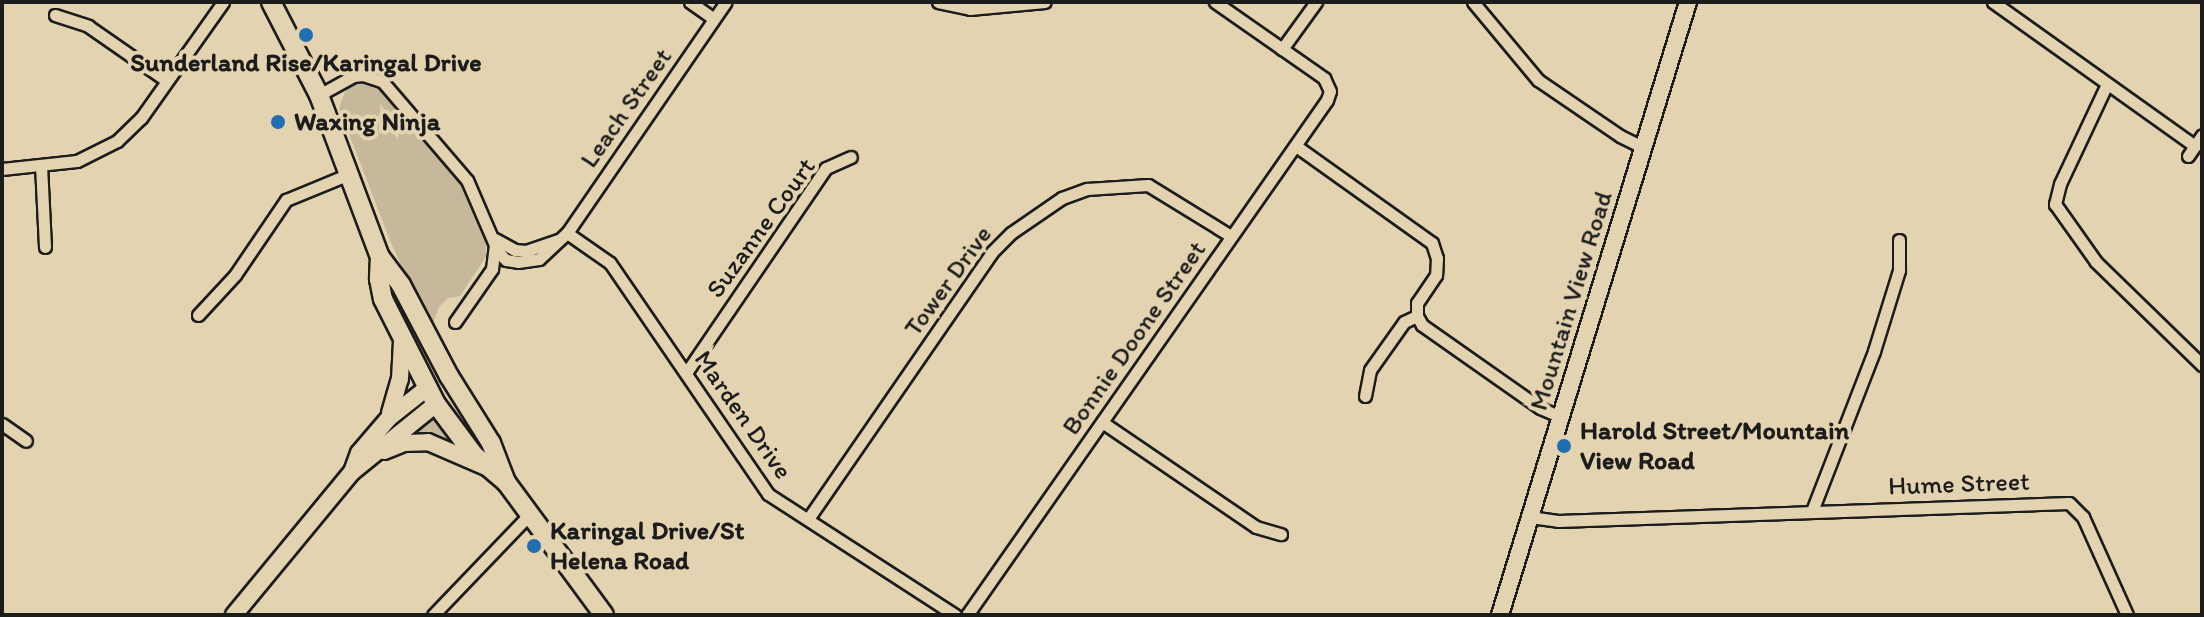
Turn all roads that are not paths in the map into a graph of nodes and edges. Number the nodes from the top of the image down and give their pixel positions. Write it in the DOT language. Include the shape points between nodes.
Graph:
graph roads {
  1 [pos="223,2"];
  2 [pos="271,2"];
  3 [pos="690,2"];
  4 [pos="726,2"];
  5 [pos="938,2"];
  6 [pos="1045,2"];
  7 [pos="1215,2"];
  8 [pos="1316,2"];
  9 [pos="1473,2"];
  10 [pos="1688,2"];
  11 [pos="1993,2"];
  12 [pos="55,15"];
  13 [pos="714,19"];
  14 [pos="1282,49"];
  15 [pos="167,81"];
  16 [pos="2107,84"];
  17 [pos="319,95"];
  18 [pos="2202,135"];
  19 [pos="1296,146"];
  20 [pos="1643,147"];
  21 [pos="851,157"];
  22 [pos="41,165"];
  23 [pos="2,169"];
  24 [pos="349,174"];
  25 [pos="565,236"];
  26 [pos="1231,236"];
  27 [pos="495,239"];
  28 [pos="1899,240"];
  29 [pos="45,247"];
  30 [pos="380,257"];
  31 [pos="198,315"];
  32 [pos="1417,316"];
  33 [pos="455,322"];
  34 [pos="402,340"];
  35 [pos="2202,365"];
  36 [pos="686,373"];
  37 [pos="453,384"];
  38 [pos="432,396"];
  39 [pos="1365,396"];
  40 [pos="1561,417"];
  41 [pos="389,418"];
  42 [pos="1102,422"];
  43 [pos="2,424"];
  44 [pos="26,441"];
  45 [pos="373,457"];
  46 [pos="488,468"];
  47 [pos="352,472"];
  48 [pos="506,482"];
  49 [pos="1812,511"];
  50 [pos="530,514"];
  51 [pos="1530,517"];
  52 [pos="808,519"];
  53 [pos="1281,534"];
  54 [pos="596,612"];
  55 [pos="234,615"];
  56 [pos="433,615"];
  57 [pos="955,615"];
  58 [pos="967,615"];
  59 [pos="1500,615"];
  60 [pos="2127,615"];
  1 -- 15 [label="street"];
  2 -- 17 [label="main road"];
  3 -- 13 [label="street"];
  4 -- 13 [label="street, Leach Street"];
  5 -- 6 [label="street" via="970,9"];
  7 -- 14 [label="street"];
  8 -- 14 [label="street"];
  9 -- 20 [label="street" via="1531,74"];
  10 -- 20 [label="street, Mountain View Road"];
  11 -- 16 [label="street"];
  12 -- 15 [label="street" via="88,26"];
  13 -- 25 [label="street, Leach Street"];
  14 -- 19 [label="street, Bonnie Doone Street" via="1329,84 1327,100"];
  15 -- 22 [label="street" via="134,126 106,149 77,161"];
  16 -- 18 [label="street" via="2191,151"];
  16 -- 35 [label="street" via="2055,204 2096,262"];
  17 -- 24 [label="main road"];
  17 -- 27 [label="street" via="353,76 382,81 458,167"];
  19 -- 26 [label="street, Bonnie Doone Street"];
  19 -- 32 [label="street" via="1432,243 1436,275 1417,303"];
  20 -- 40 [label="street, Mountain View Road"];
  21 -- 36 [label="street, Suzanne Court" via="826,168"];
  22 -- 23 [label="street"];
  22 -- 29 [label="street"];
  24 -- 30 [label="main road"];
  24 -- 31 [label="street" via="286,200 235,275"];
  25 -- 27 [label="street" via="527,256"];
  25 -- 36 [label="street, Marden Drive" via="610,263"];
  26 -- 42 [label="street, Bonnie Doone Street"];
  26 -- 52 [label="street, Tower Drive" via="1148,185 1087,189 1062,198 992,252"];
  27 -- 33 [label="street" via="492,269"];
  28 -- 49 [label="street" via="1899,270 1874,351"];
  30 -- 34 [label="main road" via="380,289"];
  30 -- 37 [label="main road" via="401,285"];
  32 -- 39 [label="street" via="1404,322 1370,370"];
  32 -- 40 [label="street" via="1422,325 1540,408"];
  34 -- 38 [label="main road"];
  34 -- 41 [label="street" via="400,379"];
  36 -- 52 [label="street, Marden Drive" via="763,489"];
  37 -- 38 [label="main road"];
  37 -- 48 [label="main road" via="491,443"];
  38 -- 41 [label="street"];
  38 -- 45 [label="street"];
  38 -- 46 [label="main road" via="462,442"];
  40 -- 51 [label="street, Mountain View Road"];
  41 -- 47 [label="street" via="359,453"];
  42 -- 53 [label="street" via="1256,527"];
  42 -- 58 [label="street, Bonnie Doone Street"];
  43 -- 44 [label="street"];
  45 -- 46 [label="street" via="397,445 428,442"];
  45 -- 47 [label="street"];
  46 -- 48 [label="main road"];
  47 -- 55 [label="street"];
  48 -- 50 [label="main road"];
  49 -- 51 [label="street, Hume Street" via="1558,521"];
  49 -- 60 [label="street, Hume Street" via="2069,503 2083,517"];
  50 -- 54 [label="main road"];
  50 -- 56 [label="street"];
  51 -- 59 [label="street, Mountain View Road"];
  52 -- 57 [label="street, Marden Drive"];
}
